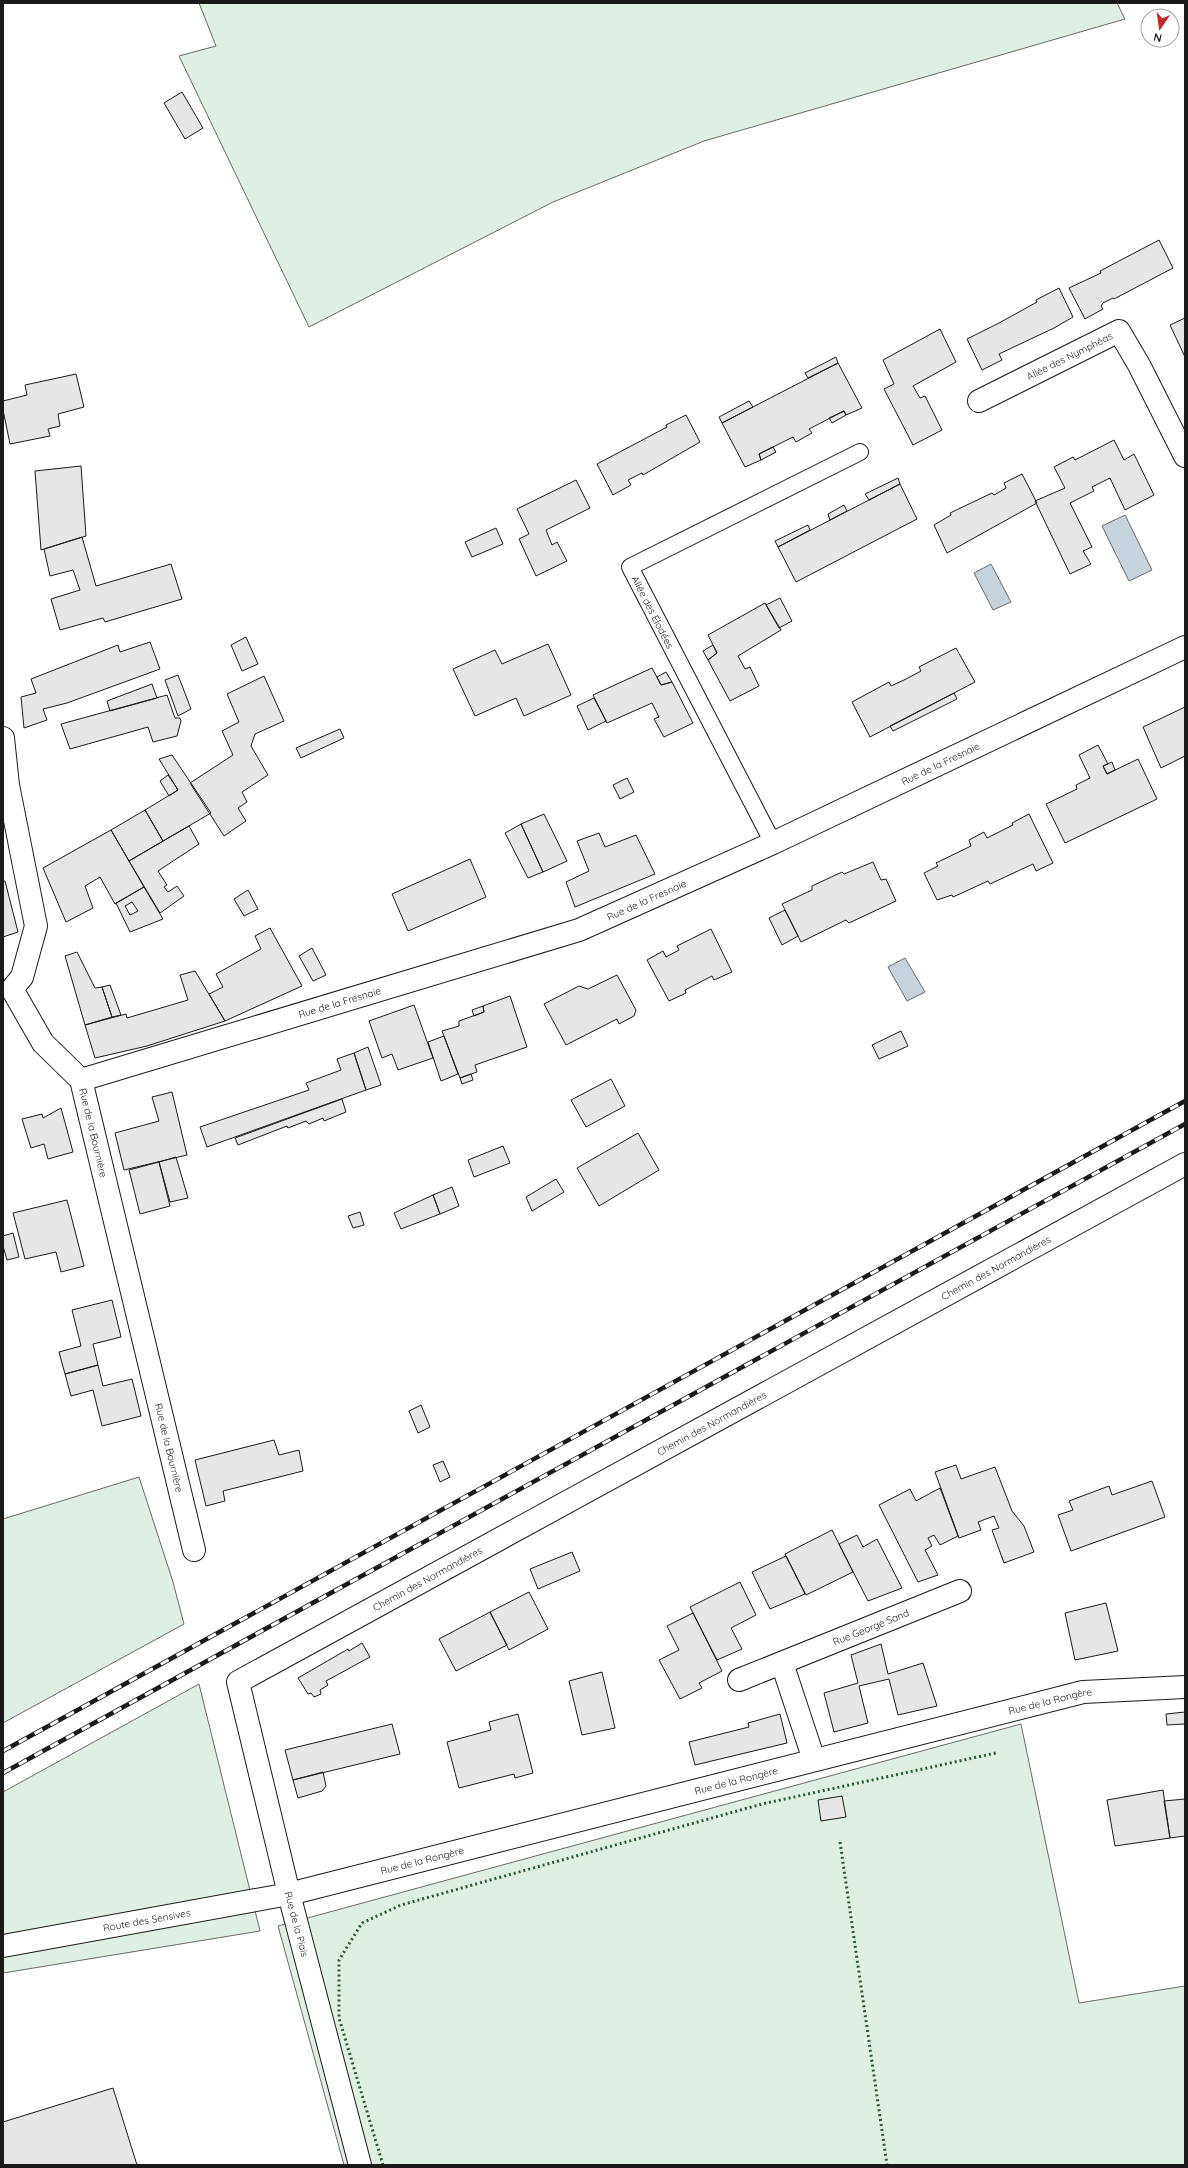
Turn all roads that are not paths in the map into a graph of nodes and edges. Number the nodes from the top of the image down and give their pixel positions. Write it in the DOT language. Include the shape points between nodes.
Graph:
graph roads {
  1 [pos="979,401"];
  2 [pos="860,452"];
  3 [pos="1185,456"];
  4 [pos="1185,647"];
  5 [pos="3,738"];
  6 [pos="773,843"];
  7 [pos="7,987"];
  8 [pos="81,1080"];
  9 [pos="1185,1164"];
  10 [pos="194,1550"];
  11 [pos="960,1591"];
  12 [pos="782,1663"];
  13 [pos="739,1680"];
  14 [pos="238,1682"];
  15 [pos="1185,1687"];
  16 [pos="814,1760"];
  17 [pos="289,1894"];
  18 [pos="3,1946"];
  19 [pos="360,2165"];
  1 -- 3 [label="street, Allée des Nymphéas" via="1119,331"];
  2 -- 6 [label="lane, Allée des Élodées" via="630,567"];
  4 -- 6 [label="street, Rue de la Fresnaie"];
  5 -- 7 [label="street, Rue de la Bournière" via="8,785 36,926 22,976"];
  6 -- 8 [label="street, Rue de la Fresnaie" via="579,930"];
  7 -- 8 [label="street, Rue de la Bournière" via="43,1043"];
  8 -- 10 [label="street, Rue de la Bournière"];
  9 -- 14 [label="street, Chemin des Normandières"];
  11 -- 12 [label="street, Rue George Sand"];
  12 -- 13 [label="street, Rue George Sand"];
  12 -- 16 [label="street"];
  14 -- 17 [label="street, Rue de la Piais"];
  15 -- 16 [label="street, Rue de la Rongère" via="1084,1692"];
  16 -- 17 [label="street, Rue de la Rongère"];
  17 -- 18 [label="street, Route des Sensives"];
  17 -- 19 [label="street, Rue de la Piais"];
}
